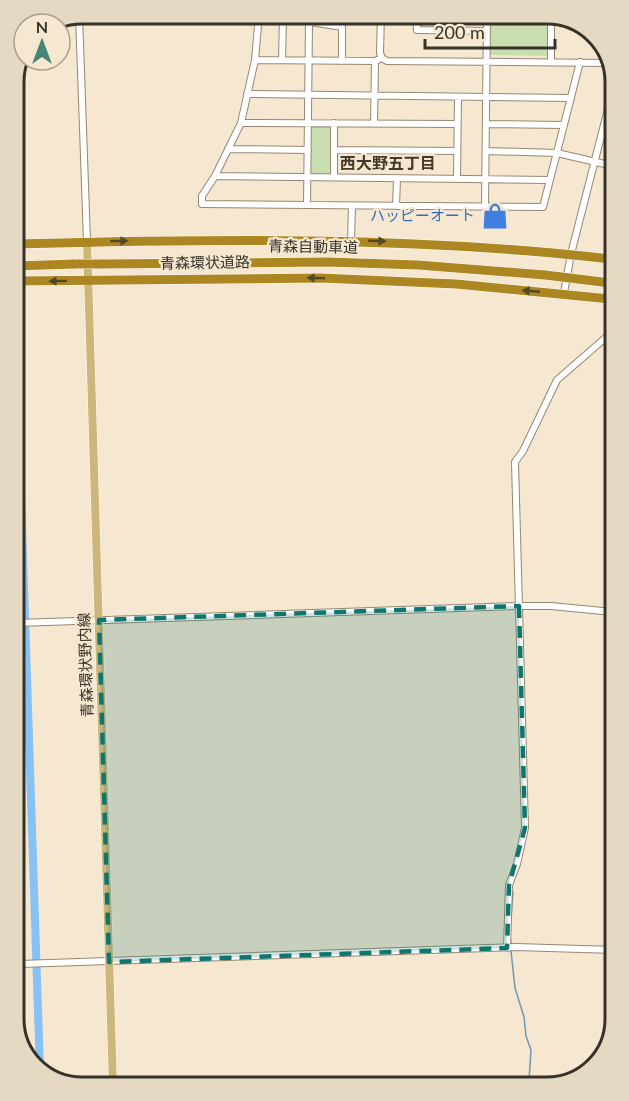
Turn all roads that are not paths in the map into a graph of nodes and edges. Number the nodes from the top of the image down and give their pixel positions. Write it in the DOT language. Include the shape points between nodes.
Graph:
graph roads {
  1 [pos="80,24"];
  2 [pos="260,24"];
  3 [pos="283,24"];
  4 [pos="309,24"];
  5 [pos="322,24"];
  6 [pos="381,24"];
  7 [pos="417,24"];
  8 [pos="487,24"];
  9 [pos="551,24"];
  10 [pos="487,31"];
  11 [pos="382,58"];
  12 [pos="255,60"];
  13 [pos="282,60"];
  14 [pos="309,60"];
  15 [pos="342,61"];
  16 [pos="375,61"];
  17 [pos="487,62"];
  18 [pos="551,62"];
  19 [pos="580,62"];
  20 [pos="601,63"];
  21 [pos="247,94"];
  22 [pos="308,95"];
  23 [pos="374,96"];
  24 [pos="458,97"];
  25 [pos="486,97"];
  26 [pos="571,98"];
  27 [pos="605,121"];
  28 [pos="241,123"];
  29 [pos="308,123"];
  30 [pos="334,123"];
  31 [pos="374,123"];
  32 [pos="457,124"];
  33 [pos="486,124"];
  34 [pos="564,125"];
  35 [pos="228,149"];
  36 [pos="308,150"];
  37 [pos="334,150"];
  38 [pos="457,151"];
  39 [pos="486,152"];
  40 [pos="557,153"];
  41 [pos="595,161"];
  42 [pos="605,164"];
  43 [pos="215,177"];
  44 [pos="308,177"];
  45 [pos="334,177"];
  46 [pos="397,178"];
  47 [pos="457,179"];
  48 [pos="485,179"];
  49 [pos="550,180"];
  50 [pos="308,205"];
  51 [pos="351,206"];
  52 [pos="396,206"];
  53 [pos="485,207"];
  54 [pos="351,240"];
  55 [pos="87,242"];
  56 [pos="24,244"];
  57 [pos="571,254"];
  58 [pos="605,258"];
  59 [pos="24,265"];
  60 [pos="88,280"];
  61 [pos="24,281"];
  62 [pos="605,282"];
  63 [pos="564,293"];
  64 [pos="605,298"];
  65 [pos="605,338"];
  66 [pos="519,606"];
  67 [pos="605,611"];
  68 [pos="99,620"];
  69 [pos="24,622"];
  70 [pos="507,948"];
  71 [pos="605,950"];
  72 [pos="108,962"];
  73 [pos="24,964"];
  74 [pos="112,1077"];
  1 -- 55 [label="street"];
  2 -- 12 [label="street"];
  3 -- 13 [label="street"];
  4 -- 14 [label="street"];
  5 -- 15 [label="street" via="342,27"];
  6 -- 11 [label="street"];
  7 -- 10 [label="street" via="417,30"];
  8 -- 10 [label="street"];
  9 -- 18 [label="street"];
  10 -- 17 [label="street"];
  11 -- 16 [label="street"];
  11 -- 17 [label="street"];
  12 -- 13 [label="street"];
  12 -- 21 [label="street"];
  13 -- 14 [label="street"];
  14 -- 15 [label="street"];
  14 -- 22 [label="street"];
  15 -- 16 [label="street"];
  16 -- 23 [label="street"];
  17 -- 18 [label="street"];
  17 -- 25 [label="street"];
  18 -- 19 [label="street"];
  19 -- 20 [label="street"];
  19 -- 26 [label="street"];
  21 -- 22 [label="street"];
  21 -- 28 [label="street"];
  22 -- 23 [label="street"];
  22 -- 29 [label="street"];
  23 -- 24 [label="street"];
  23 -- 31 [label="street"];
  24 -- 25 [label="street"];
  24 -- 32 [label="street"];
  25 -- 26 [label="street"];
  25 -- 33 [label="street"];
  26 -- 34 [label="street"];
  27 -- 41 [label="street"];
  28 -- 29 [label="street"];
  28 -- 35 [label="street"];
  29 -- 30 [label="street"];
  29 -- 36 [label="street"];
  30 -- 31 [label="street"];
  30 -- 37 [label="street"];
  31 -- 32 [label="street"];
  32 -- 38 [label="street"];
  33 -- 34 [label="street"];
  33 -- 39 [label="street"];
  34 -- 40 [label="street"];
  35 -- 36 [label="street"];
  35 -- 43 [label="street"];
  36 -- 44 [label="street"];
  37 -- 38 [label="street"];
  37 -- 45 [label="street"];
  38 -- 47 [label="street"];
  39 -- 40 [label="street"];
  39 -- 48 [label="street"];
  40 -- 41 [label="street"];
  40 -- 49 [label="street"];
  41 -- 42 [label="street"];
  41 -- 57 [label="street"];
  43 -- 44 [label="street"];
  43 -- 50 [label="street" via="202,196 202,204"];
  44 -- 45 [label="street"];
  44 -- 50 [label="street"];
  45 -- 46 [label="street"];
  46 -- 47 [label="street"];
  46 -- 52 [label="street"];
  47 -- 48 [label="street"];
  48 -- 49 [label="street"];
  48 -- 53 [label="street"];
  49 -- 53 [label="street" via="543,207"];
  50 -- 51 [label="street"];
  51 -- 52 [label="street"];
  51 -- 54 [label="street"];
  52 -- 53 [label="street"];
  55 -- 54 [label="highway, 青森環状道路, one-way"];
  54 -- 57 [label="highway, 青森環状道路, one-way"];
  55 -- 56 [label="highway, 青森環状道路"];
  55 -- 60 [label="main road, 青森環状野内線"];
  57 -- 58 [label="highway, 青森環状道路"];
  57 -- 63 [label="street"];
  59 -- 62 [label="highway, 青森自動車道, bridge" via="328,262 418,265"];
  60 -- 61 [label="highway, 青森環状道路, one-way"];
  63 -- 60 [label="highway, 青森環状道路, one-way" via="321,278"];
  60 -- 68 [label="main road, 青森環状野内線"];
  63 -- 64 [label="highway, 青森環状道路"];
  65 -- 66 [label="street" via="557,380 515,462"];
  66 -- 67 [label="street"];
  66 -- 68 [label="street"];
  66 -- 70 [label="street" via="525,828 509,885"];
  68 -- 69 [label="street"];
  68 -- 72 [label="main road, 青森環状野内線"];
  70 -- 71 [label="street"];
  70 -- 72 [label="street"];
  72 -- 73 [label="street"];
  72 -- 74 [label="main road, 青森環状野内線"];
}
